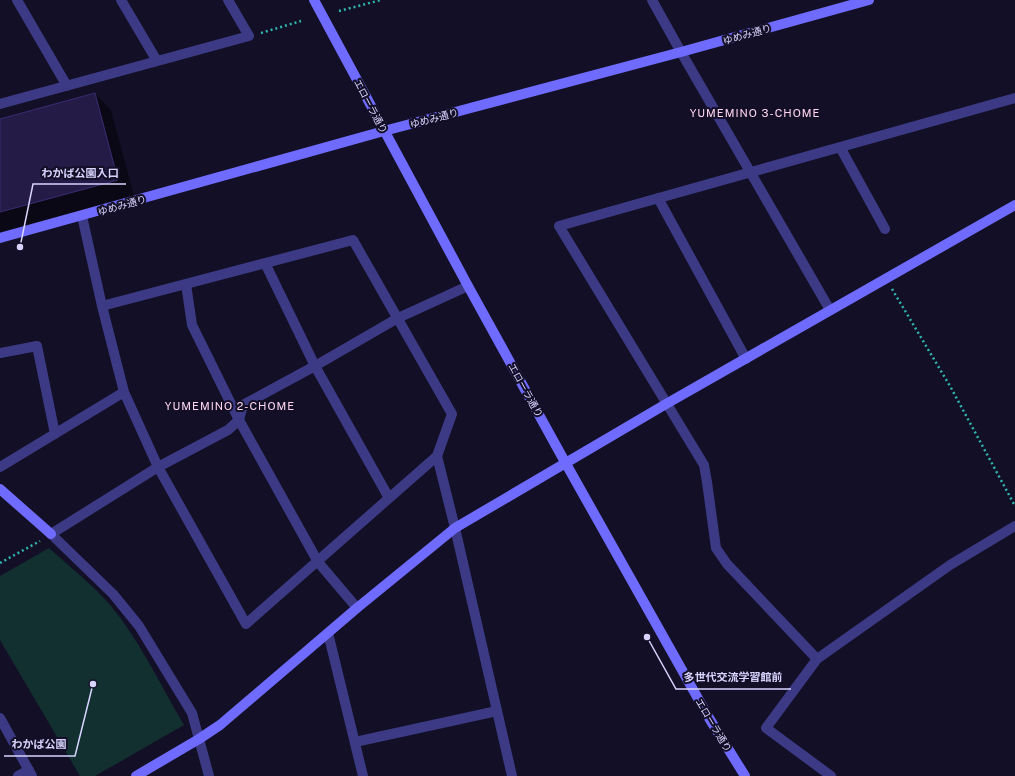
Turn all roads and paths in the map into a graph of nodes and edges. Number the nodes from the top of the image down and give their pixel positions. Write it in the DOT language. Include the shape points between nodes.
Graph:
graph roads {
  1 [pos="17,0"];
  2 [pos="121,0"];
  3 [pos="228,0"];
  4 [pos="314,0"];
  5 [pos="382,0"];
  6 [pos="652,0"];
  7 [pos="869,0"];
  8 [pos="339,11"];
  9 [pos="301,21"];
  10 [pos="249,36"];
  11 [pos="681,52"];
  12 [pos="157,61"];
  13 [pos="67,86"];
  14 [pos="1015,98"];
  15 [pos="0,104"];
  16 [pos="384,131"];
  17 [pos="840,147"];
  18 [pos="750,172"];
  19 [pos="658,198"];
  20 [pos="1015,205"];
  21 [pos="82,216"];
  22 [pos="885,229"];
  23 [pos="0,238"];
  24 [pos="265,263"];
  25 [pos="886,278"];
  26 [pos="186,284"];
  27 [pos="468,286"];
  28 [pos="102,306"];
  29 [pos="830,310"];
  30 [pos="398,318"];
  31 [pos="0,353"];
  32 [pos="746,359"];
  33 [pos="315,366"];
  34 [pos="124,392"];
  35 [pos="666,404"];
  36 [pos="239,420"];
  37 [pos="55,434"];
  38 [pos="437,456"];
  39 [pos="565,462"];
  40 [pos="0,467"];
  41 [pos="158,467"];
  42 [pos="0,489"];
  43 [pos="389,498"];
  44 [pos="1015,506"];
  45 [pos="1015,526"];
  46 [pos="455,528"];
  47 [pos="51,534"];
  48 [pos="318,562"];
  49 [pos="0,563"];
  50 [pos="357,608"];
  51 [pos="328,633"];
  52 [pos="816,659"];
  53 [pos="497,711"];
  54 [pos="0,718"];
  55 [pos="199,739"];
  56 [pos="355,742"];
  57 [pos="31,773"];
  58 [pos="828,775"];
  59 [pos="18,776"];
  60 [pos="136,776"];
  61 [pos="209,776"];
  62 [pos="363,776"];
  63 [pos="512,776"];
  64 [pos="745,776"];
  1 -- 13 [label="street"];
  2 -- 12 [label="street"];
  3 -- 10 [label="street"];
  4 -- 16 [label="street, エローラ通り"];
  5 -- 8 [label="path"];
  6 -- 11 [label="street"];
  7 -- 11 [label="street, ゆめみ通り"];
  9 -- 10 [label="path"];
  10 -- 12 [label="street"];
  11 -- 16 [label="street, ゆめみ通り"];
  11 -- 18 [label="street"];
  12 -- 13 [label="street"];
  13 -- 15 [label="street"];
  14 -- 17 [label="street"];
  16 -- 21 [label="street, ゆめみ通り"];
  16 -- 27 [label="street, エローラ通り"];
  17 -- 18 [label="street"];
  17 -- 22 [label="street"];
  18 -- 19 [label="street"];
  18 -- 29 [label="street"];
  19 -- 32 [label="street"];
  19 -- 35 [label="street" via="559,226"];
  20 -- 25 [label="street"];
  21 -- 23 [label="street, ゆめみ通り"];
  21 -- 28 [label="street"];
  24 -- 26 [label="street"];
  24 -- 30 [label="street" via="353,240"];
  24 -- 33 [label="street"];
  25 -- 29 [label="street"];
  25 -- 44 [label="path" via="950,386"];
  26 -- 28 [label="street"];
  26 -- 36 [label="street" via="192,325"];
  27 -- 30 [label="street"];
  27 -- 39 [label="street, エローラ通り"];
  28 -- 34 [label="street"];
  29 -- 32 [label="street"];
  30 -- 33 [label="street"];
  30 -- 38 [label="street" via="452,414"];
  31 -- 37 [label="street" via="37,346"];
  32 -- 35 [label="street"];
  33 -- 36 [label="street" via="243,405"];
  33 -- 43 [label="street"];
  34 -- 37 [label="street"];
  34 -- 41 [label="street"];
  35 -- 39 [label="street"];
  35 -- 52 [label="street" via="704,465 716,548 727,564"];
  36 -- 41 [label="street" via="228,430"];
  36 -- 48 [label="street"];
  37 -- 40 [label="street"];
  38 -- 43 [label="street"];
  38 -- 46 [label="street"];
  39 -- 46 [label="street"];
  39 -- 64 [label="street, エローラ通り" via="709,718"];
  41 -- 47 [label="street"];
  41 -- 48 [label="street" via="246,624"];
  42 -- 47 [label="street"];
  43 -- 48 [label="street"];
  45 -- 52 [label="street" via="950,565"];
  46 -- 50 [label="street"];
  46 -- 53 [label="street"];
  47 -- 49 [label="path"];
  47 -- 55 [label="street" via="112,594 139,626 192,713"];
  48 -- 50 [label="street"];
  50 -- 51 [label="street"];
  51 -- 55 [label="street" via="220,725"];
  51 -- 56 [label="street"];
  52 -- 58 [label="street" via="766,728"];
  53 -- 56 [label="street"];
  53 -- 63 [label="street"];
  54 -- 57 [label="street"];
  55 -- 60 [label="street"];
  55 -- 61 [label="street"];
  56 -- 62 [label="street"];
  57 -- 59 [label="street"];
}
